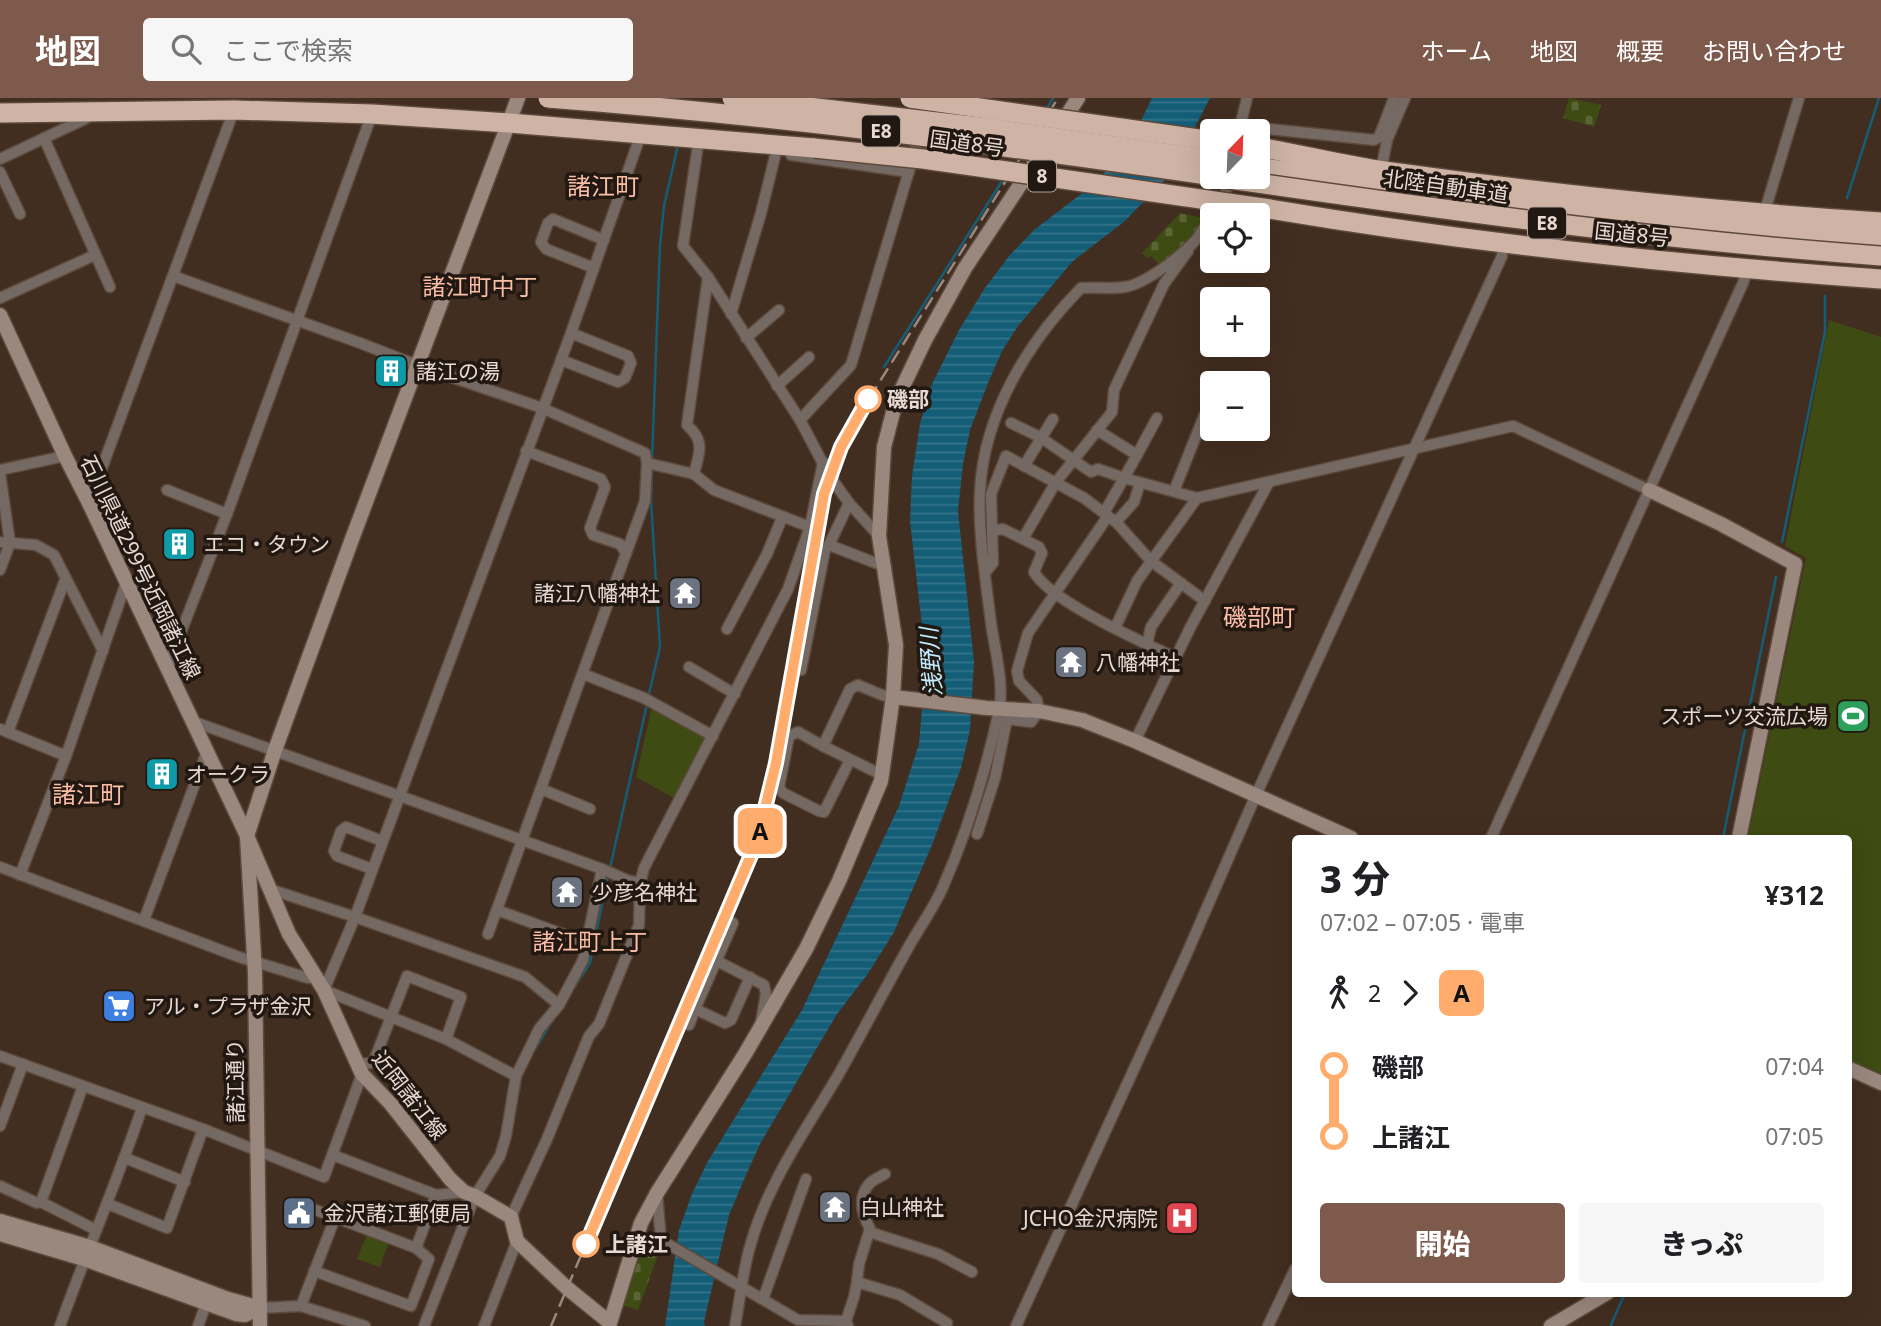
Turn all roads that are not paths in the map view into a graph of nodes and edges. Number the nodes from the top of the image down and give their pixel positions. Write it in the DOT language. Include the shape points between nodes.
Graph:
graph roads {
  1 [pos="518,98"];
  2 [pos="548,98"];
  3 [pos="732,98"];
  4 [pos="910,98"];
  5 [pos="931,98"];
  6 [pos="1079,98"];
  7 [pos="1247,98"];
  8 [pos="1395,98"];
  9 [pos="1405,98"];
  10 [pos="1799,98"];
  11 [pos="233,110"];
  12 [pos="0,113"];
  13 [pos="97,113"];
  14 [pos="372,114"];
  15 [pos="1242,119"];
  16 [pos="509,123"];
  17 [pos="1270,131"];
  18 [pos="641,134"];
  19 [pos="704,135"];
  20 [pos="44,138"];
  21 [pos="1200,139"];
  22 [pos="777,149"];
  23 [pos="1270,150"];
  24 [pos="1200,158"];
  25 [pos="0,159"];
  26 [pos="1270,169"];
  27 [pos="1381,171"];
  28 [pos="0,172"];
  29 [pos="909,172"];
  30 [pos="1200,175"];
  31 [pos="1270,185"];
  32 [pos="1226,189"];
  33 [pos="1881,211"];
  34 [pos="20,214"];
  35 [pos="1763,214"];
  36 [pos="1881,222"];
  37 [pos="604,240"];
  38 [pos="1881,240"];
  39 [pos="1195,242"];
  40 [pos="1503,243"];
  41 [pos="95,255"];
  42 [pos="1881,256"];
  43 [pos="594,268"];
  44 [pos="1747,270"];
  45 [pos="1792,273"];
  46 [pos="173,276"];
  47 [pos="708,277"];
  48 [pos="1881,279"];
  49 [pos="1881,287"];
  50 [pos="110,288"];
  51 [pos="0,298"];
  52 [pos="779,310"];
  53 [pos="731,314"];
  54 [pos="0,315"];
  55 [pos="297,320"];
  56 [pos="571,332"];
  57 [pos="746,338"];
  58 [pos="809,357"];
  59 [pos="561,360"];
  60 [pos="419,366"];
  61 [pos="777,386"];
  62 [pos="542,408"];
  63 [pos="1157,418"];
  64 [pos="1053,419"];
  65 [pos="800,420"];
  66 [pos="1011,423"];
  67 [pos="1200,426"];
  68 [pos="1097,430"];
  69 [pos="1040,437"];
  70 [pos="1414,449"];
  71 [pos="526,451"];
  72 [pos="1137,455"];
  73 [pos="65,456"];
  74 [pos="1073,458"];
  75 [pos="823,462"];
  76 [pos="647,463"];
  77 [pos="1019,463"];
  78 [pos="0,472"];
  79 [pos="694,474"];
  80 [pos="1124,478"];
  81 [pos="1056,482"];
  82 [pos="1269,482"];
  83 [pos="1140,483"];
  84 [pos="167,490"];
  85 [pos="1174,491"];
  86 [pos="1649,491"];
  87 [pos="1197,498"];
  88 [pos="89,503"];
  89 [pos="849,503"];
  90 [pos="227,514"];
  91 [pos="782,517"];
  92 [pos="1109,517"];
  93 [pos="810,527"];
  94 [pos="992,531"];
  95 [pos="879,536"];
  96 [pos="1024,537"];
  97 [pos="5,542"];
  98 [pos="829,545"];
  99 [pos="626,553"];
  100 [pos="1151,561"];
  101 [pos="886,568"];
  102 [pos="0,570"];
  103 [pos="985,573"];
  104 [pos="65,580"];
  105 [pos="126,583"];
  106 [pos="1181,583"];
  107 [pos="1056,593"];
  108 [pos="1205,601"];
  109 [pos="1115,628"];
  110 [pos="727,629"];
  111 [pos="1147,644"];
  112 [pos="103,651"];
  113 [pos="1176,658"];
  114 [pos="689,667"];
  115 [pos="167,668"];
  116 [pos="801,670"];
  117 [pos="583,674"];
  118 [pos="735,694"];
  119 [pos="900,698"];
  120 [pos="994,708"];
  121 [pos="1039,711"];
  122 [pos="192,721"];
  123 [pos="4,730"];
  124 [pos="713,736"];
  125 [pos="1135,741"];
  126 [pos="823,746"];
  127 [pos="275,750"];
  128 [pos="206,754"];
  129 [pos="66,756"];
  130 [pos="850,760"];
  131 [pos="882,775"];
  132 [pos="541,789"];
  133 [pos="399,794"];
  134 [pos="1256,795"];
  135 [pos="590,809"];
  136 [pos="977,834"];
  137 [pos="1344,835"];
  138 [pos="1492,835"];
  139 [pos="1740,835"];
  140 [pos="247,836"];
  141 [pos="522,839"];
  142 [pos="382,841"];
  143 [pos="0,867"];
  144 [pos="372,869"];
  145 [pos="606,871"];
  146 [pos="20,874"];
  147 [pos="640,883"];
  148 [pos="269,889"];
  149 [pos="497,910"];
  150 [pos="355,917"];
  151 [pos="144,920"];
  152 [pos="733,923"];
  153 [pos="488,934"];
  154 [pos="587,943"];
  155 [pos="715,960"];
  156 [pos="254,961"];
  157 [pos="315,977"];
  158 [pos="750,977"];
  159 [pos="324,990"];
  160 [pos="559,1005"];
  161 [pos="695,1009"];
  162 [pos="391,1017"];
  163 [pos="689,1025"];
  164 [pos="761,1025"];
  165 [pos="446,1039"];
  166 [pos="0,1056"];
  167 [pos="23,1064"];
  168 [pos="359,1069"];
  169 [pos="1852,1070"];
  170 [pos="516,1076"];
  171 [pos="1881,1083"];
  172 [pos="83,1086"];
  173 [pos="142,1108"];
  174 [pos="1,1122"];
  175 [pos="204,1129"];
  176 [pos="258,1151"];
  177 [pos="333,1155"];
  178 [pos="125,1158"];
  179 [pos="884,1174"];
  180 [pos="806,1179"];
  181 [pos="185,1182"];
  182 [pos="0,1186"];
  183 [pos="657,1193"];
  184 [pos="469,1194"];
  185 [pos="436,1195"];
  186 [pos="41,1202"];
  187 [pos="108,1204"];
  188 [pos="313,1209"];
  189 [pos="511,1217"];
  190 [pos="335,1218"];
  191 [pos="0,1221"];
  192 [pos="96,1230"];
  193 [pos="869,1231"];
  194 [pos="0,1234"];
  195 [pos="517,1241"];
  196 [pos="416,1248"];
  197 [pos="87,1253"];
  198 [pos="314,1272"];
  199 [pos="972,1272"];
  200 [pos="1292,1275"];
  201 [pos="857,1282"];
  202 [pos="743,1288"];
  203 [pos="1600,1297"];
  204 [pos="762,1299"];
  205 [pos="206,1304"];
  206 [pos="301,1306"];
  207 [pos="260,1308"];
  208 [pos="797,1323"];
  209 [pos="847,1323"];
  210 [pos="609,1324"];
  211 [pos="60,1326"];
  212 [pos="198,1326"];
  213 [pos="260,1326"];
  214 [pos="365,1326"];
  215 [pos="425,1326"];
  216 [pos="484,1326"];
  217 [pos="735,1326"];
  218 [pos="946,1326"];
  219 [pos="1016,1326"];
  220 [pos="1268,1326"];
  221 [pos="1551,1326"];
  1 -- 16 [label="street"];
  2 -- 30 [label="highway, 北陸自動車道 / E8, bridge" via="867,129"];
  3 -- 24 [label="highway, E8, bridge"];
  4 -- 21 [label="highway, 国道8号, bridge"];
  5 -- 29 [label="street"];
  6 -- 95 [label="street" via="965,268 896,401 884,447"];
  7 -- 15 [label="street"];
  8 -- 17 [label="street" via="1374,140"];
  9 -- 27 [label="street" via="1387,140"];
  10 -- 35 [label="street"];
  11 -- 13 [label="highway, 国道8号 / 8"];
  11 -- 14 [label="highway, 国道8号 / 8"];
  11 -- 46 [label="street"];
  12 -- 13 [label="highway, 国道8号 / 8"];
  13 -- 20 [label="street"];
  14 -- 16 [label="highway, 国道8号 / 8"];
  14 -- 55 [label="street"];
  16 -- 18 [label="highway, 国道8号 / 8"];
  16 -- 60 [label="street"];
  18 -- 19 [label="highway, 国道8号 / 8"];
  18 -- 37 [label="street"];
  19 -- 22 [label="highway, 国道8号 / 8"];
  19 -- 47 [label="street" via="683,246"];
  20 -- 25 [label="street"];
  20 -- 41 [label="street"];
  22 -- 29 [label="street"];
  22 -- 40 [label="highway, 国道8号 / 8, bridge" via="814,148 923,159"];
  22 -- 53 [label="street"];
  23 -- 27 [label="highway, 国道8号"];
  26 -- 38 [label="highway, 北陸自動車道 / E8" via="1597,213"];
  27 -- 35 [label="highway, 国道8号"];
  28 -- 34 [label="street"];
  29 -- 65 [label="street" via="851,365"];
  31 -- 42 [label="highway, 北陸自動車道 / E8, bridge" via="1570,226"];
  32 -- 39 [label="street" via="1222,210 1214,213"];
  33 -- 35 [label="highway"];
  35 -- 36 [label="highway, 国道8号"];
  37 -- 43 [label="street"];
  37 -- 43 [label="street" via="552,219 541,242 546,249"];
  39 -- 68 [label="street" via="1164,284 1114,390 1112,412"];
  39 -- 103 [label="street" via="1142,282 1081,288 1032,345 998,410 985,449 980,504"];
  40 -- 44 [label="highway, 国道8号 / 8"];
  40 -- 70 [label="street" via="1502,256"];
  41 -- 50 [label="street"];
  41 -- 51 [label="street"];
  43 -- 56 [label="street"];
  44 -- 45 [label="highway, 国道8号 / 8"];
  44 -- 86 [label="street"];
  45 -- 48 [label="highway, 国道8号 / 8"];
  45 -- 49 [label="highway"];
  46 -- 55 [label="street"];
  46 -- 88 [label="street"];
  47 -- 53 [label="street"];
  47 -- 79 [label="street" via="687,425 701,444"];
  52 -- 57 [label="street"];
  53 -- 57 [label="street"];
  54 -- 73 [label="street, 石川県道299号近岡諸江線"];
  55 -- 60 [label="street"];
  55 -- 90 [label="street"];
  56 -- 59 [label="street"];
  56 -- 59 [label="street" via="628,356 631,363 625,378 618,382"];
  57 -- 61 [label="street"];
  58 -- 61 [label="street"];
  59 -- 62 [label="street"];
  60 -- 62 [label="street"];
  60 -- 127 [label="street"];
  61 -- 65 [label="street"];
  62 -- 71 [label="street"];
  62 -- 76 [label="street" via="645,453"];
  63 -- 72 [label="street"];
  64 -- 69 [label="street"];
  65 -- 75 [label="street"];
  66 -- 69 [label="street"];
  67 -- 85 [label="street"];
  68 -- 72 [label="street"];
  68 -- 74 [label="street"];
  69 -- 74 [label="street"];
  69 -- 77 [label="street"];
  70 -- 82 [label="street"];
  70 -- 86 [label="street" via="1513,426"];
  70 -- 134 [label="street"];
  71 -- 99 [label="street" via="601,479 605,487 590,528 593,535 620,544"];
  71 -- 133 [label="street"];
  72 -- 80 [label="street"];
  73 -- 78 [label="street"];
  73 -- 88 [label="street, 石川県道299号近岡諸江線"];
  74 -- 80 [label="street" via="1091,472 1098,469"];
  74 -- 81 [label="street"];
  75 -- 89 [label="street"];
  75 -- 93 [label="street"];
  76 -- 79 [label="street"];
  76 -- 99 [label="street" via="645,501"];
  77 -- 81 [label="street"];
  77 -- 94 [label="street" via="1006,456 991,494"];
  78 -- 97 [label="street"];
  79 -- 91 [label="street" via="715,490"];
  80 -- 83 [label="street"];
  80 -- 92 [label="street"];
  81 -- 92 [label="street"];
  81 -- 96 [label="street"];
  82 -- 87 [label="street"];
  82 -- 108 [label="street"];
  83 -- 85 [label="street"];
  83 -- 92 [label="street" via="1134,502"];
  84 -- 90 [label="street"];
  85 -- 87 [label="street"];
  86 -- 138 [label="street"];
  86 -- 139 [label="street" via="1795,564"];
  87 -- 100 [label="street"];
  88 -- 105 [label="street, 石川県道299号近岡諸江線"];
  89 -- 95 [label="street"];
  89 -- 98 [label="street"];
  90 -- 115 [label="street"];
  91 -- 93 [label="street"];
  91 -- 110 [label="street"];
  92 -- 100 [label="street"];
  92 -- 107 [label="street"];
  93 -- 118 [label="street" via="788,589"];
  94 -- 96 [label="street" via="1003,529"];
  94 -- 103 [label="street" via="993,563"];
  95 -- 101 [label="street"];
  96 -- 107 [label="street" via="1042,553 1034,572 1038,580"];
  97 -- 102 [label="street"];
  97 -- 104 [label="street" via="36,545 54,555"];
  98 -- 101 [label="street"];
  98 -- 116 [label="street"];
  99 -- 117 [label="street"];
  100 -- 106 [label="street"];
  100 -- 109 [label="street"];
  101 -- 119 [label="street"];
  103 -- 120 [label="street" via="1000,685"];
  104 -- 112 [label="street"];
  104 -- 123 [label="street"];
  105 -- 112 [label="street"];
  105 -- 115 [label="street, 石川県道299号近岡諸江線"];
  106 -- 108 [label="street"];
  106 -- 111 [label="street" via="1151,627"];
  107 -- 109 [label="street"];
  107 -- 121 [label="street" via="1028,633 1017,671 1019,681 1037,700"];
  108 -- 113 [label="street"];
  109 -- 111 [label="street"];
  111 -- 113 [label="street"];
  112 -- 129 [label="street"];
  113 -- 125 [label="street"];
  114 -- 118 [label="street"];
  115 -- 122 [label="street, 石川県道299号近岡諸江線"];
  117 -- 124 [label="street" via="648,700"];
  117 -- 132 [label="street"];
  118 -- 124 [label="street"];
  119 -- 120 [label="street"];
  119 -- 126 [label="street" via="858,685 850,689"];
  119 -- 131 [label="street"];
  120 -- 121 [label="street"];
  120 -- 202 [label="street" via="963,838 941,892 790,1153 751,1243"];
  121 -- 125 [label="street" via="1082,720"];
  121 -- 136 [label="street" via="1031,722 1007,719"];
  122 -- 127 [label="street"];
  122 -- 128 [label="street, 石川県道299号近岡諸江線"];
  123 -- 129 [label="street"];
  124 -- 147 [label="street"];
  125 -- 134 [label="street"];
  126 -- 130 [label="street"];
  126 -- 130 [label="street" via="798,732 789,736 779,787 783,793 824,811"];
  127 -- 133 [label="street"];
  127 -- 140 [label="street"];
  128 -- 140 [label="street, 石川県道299号近岡諸江線"];
  128 -- 151 [label="street"];
  129 -- 146 [label="street"];
  130 -- 131 [label="street"];
  131 -- 164 [label="street" via="839,881"];
  132 -- 135 [label="street"];
  132 -- 141 [label="street"];
  133 -- 141 [label="street"];
  133 -- 142 [label="street"];
  134 -- 137 [label="street"];
  134 -- 219 [label="street"];
  140 -- 148 [label="street, 近岡諸江線"];
  140 -- 156 [label="street, 諸江通り"];
  141 -- 145 [label="street"];
  141 -- 149 [label="street"];
  142 -- 144 [label="street"];
  142 -- 144 [label="street" via="346,827 341,831 334,851 337,856"];
  143 -- 146 [label="street"];
  144 -- 150 [label="street"];
  145 -- 147 [label="street"];
  145 -- 154 [label="street"];
  146 -- 151 [label="street"];
  147 -- 189 [label="street" via="639,925"];
  148 -- 150 [label="street"];
  148 -- 157 [label="street, 近岡諸江線"];
  149 -- 153 [label="street"];
  149 -- 154 [label="street"];
  150 -- 159 [label="street"];
  150 -- 160 [label="street" via="525,977"];
  151 -- 156 [label="street"];
  152 -- 155 [label="street"];
  154 -- 160 [label="street"];
  155 -- 158 [label="street"];
  155 -- 161 [label="street"];
  156 -- 157 [label="street"];
  156 -- 176 [label="street, 諸江通り"];
  157 -- 159 [label="street, 近岡諸江線"];
  158 -- 161 [label="street" via="731,1020 725,1023"];
  158 -- 164 [label="street" via="764,985"];
  159 -- 162 [label="street"];
  159 -- 168 [label="street, 近岡諸江線"];
  160 -- 170 [label="street" via="539,1029"];
  161 -- 163 [label="street"];
  162 -- 165 [label="street"];
  162 -- 165 [label="street" via="407,976 461,997"];
  162 -- 168 [label="street" via="373,1063"];
  164 -- 183 [label="street"];
  165 -- 170 [label="street"];
  166 -- 167 [label="street"];
  167 -- 172 [label="street"];
  167 -- 174 [label="street"];
  168 -- 177 [label="street"];
  168 -- 184 [label="street, 近岡諸江線" via="450,1179"];
  169 -- 171 [label="street"];
  170 -- 184 [label="street" via="499,1156"];
  172 -- 173 [label="street"];
  172 -- 186 [label="street"];
  173 -- 175 [label="street"];
  173 -- 178 [label="street"];
  175 -- 176 [label="street"];
  175 -- 181 [label="street"];
  176 -- 177 [label="street" via="324,1177"];
  176 -- 207 [label="street, 諸江通り"];
  177 -- 185 [label="street"];
  178 -- 181 [label="street"];
  178 -- 187 [label="street"];
  179 -- 193 [label="street" via="869,1184 863,1199 862,1214"];
  180 -- 204 [label="street"];
  181 -- 187 [label="street" via="167,1228"];
  182 -- 186 [label="street"];
  183 -- 202 [label="street" via="661,1240"];
  183 -- 210 [label="street" via="641,1223"];
  184 -- 185 [label="street"];
  184 -- 189 [label="street, 近岡諸江線"];
  184 -- 215 [label="street"];
  185 -- 196 [label="street"];
  186 -- 192 [label="street"];
  187 -- 192 [label="street"];
  188 -- 190 [label="street"];
  189 -- 195 [label="street"];
  190 -- 196 [label="street"];
  190 -- 198 [label="street"];
  191 -- 197 [label="street"];
  192 -- 197 [label="street"];
  193 -- 199 [label="street" via="928,1250"];
  193 -- 201 [label="street"];
  194 -- 197 [label="street"];
  195 -- 210 [label="street"];
  195 -- 216 [label="street"];
  196 -- 198 [label="street" via="429,1259 411,1306"];
  197 -- 205 [label="street"];
  197 -- 207 [label="street"];
  197 -- 211 [label="street"];
  198 -- 206 [label="street"];
  200 -- 220 [label="street"];
  201 -- 209 [label="street"];
  201 -- 218 [label="street" via="900,1295"];
  202 -- 204 [label="street"];
  202 -- 217 [label="street"];
  203 -- 221 [label="street"];
  204 -- 208 [label="street"];
  205 -- 207 [label="street" via="245,1315"];
  205 -- 212 [label="street"];
  206 -- 207 [label="street"];
  206 -- 214 [label="street"];
  207 -- 213 [label="street, 諸江通り"];
  208 -- 209 [label="street"];
}
